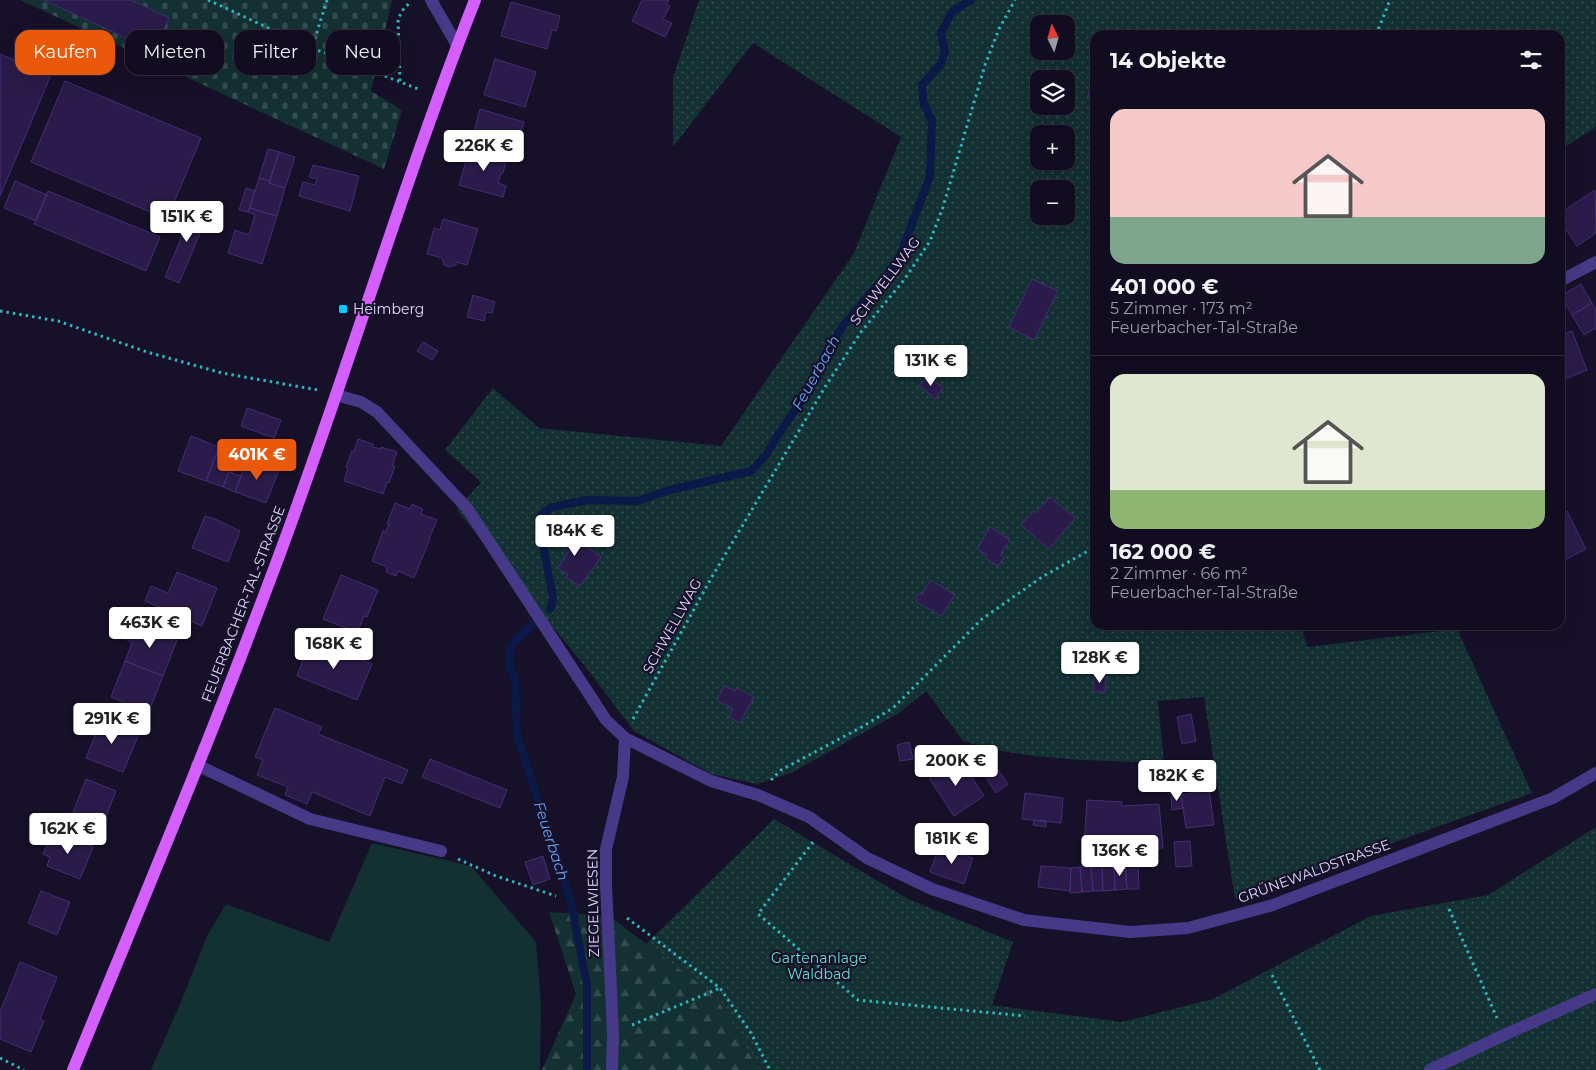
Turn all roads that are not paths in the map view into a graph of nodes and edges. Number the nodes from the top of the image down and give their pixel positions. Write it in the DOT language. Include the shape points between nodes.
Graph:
graph roads {
  1 [pos="431,0"];
  2 [pos="475,0"];
  3 [pos="457,45"];
  4 [pos="1596,262"];
  5 [pos="1565,278"];
  6 [pos="336,394"];
  7 [pos="625,738"];
  8 [pos="197,765"];
  9 [pos="1596,773"];
  10 [pos="442,851"];
  11 [pos="1596,994"];
  12 [pos="73,1070"];
  13 [pos="612,1070"];
  14 [pos="1430,1070"];
  1 -- 3 [label="street"];
  2 -- 3 [label="main road, FEUERBACHER-TAL-STRASSE"];
  3 -- 6 [label="main road, FEUERBACHER-TAL-STRASSE"];
  4 -- 5 [label="street"];
  6 -- 7 [label="street, GRÜNEWALDSTRASSE" via="362,402 377,412 467,508 606,720"];
  6 -- 8 [label="main road, FEUERBACHER-TAL-STRASSE" via="269,584"];
  7 -- 9 [label="street, GRÜNEWALDSTRASSE" via="711,781 758,794 809,817 867,858 932,889 1024,920 1130,932 1188,928 1273,905 1552,798"];
  7 -- 13 [label="street, ZIEGELWIESEN" via="623,776 606,849"];
  8 -- 10 [label="street" via="310,819"];
  8 -- 12 [label="main road, FEUERBACHER-TAL-STRASSE"];
  11 -- 14 [label="street"];
}
